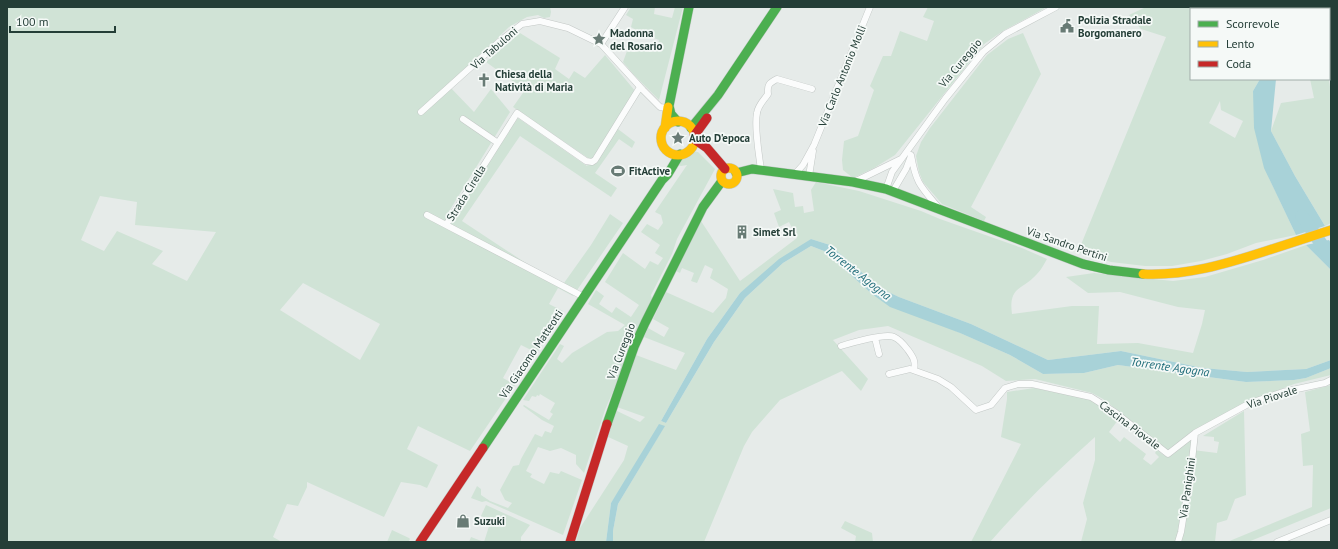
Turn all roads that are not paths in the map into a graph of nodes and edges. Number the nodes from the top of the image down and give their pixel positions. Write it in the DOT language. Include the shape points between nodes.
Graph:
graph roads {
  1 [pos="625,7"];
  2 [pos="690,7"];
  3 [pos="777,7"];
  4 [pos="870,7"];
  5 [pos="1056,7"];
  6 [pos="601,44"];
  7 [pos="640,87"];
  8 [pos="812,89"];
  9 [pos="668,107"];
  10 [pos="422,112"];
  11 [pos="463,119"];
  12 [pos="678,122"];
  13 [pos="665,128"];
  14 [pos="693,137"];
  15 [pos="917,139"];
  16 [pos="498,143"];
  17 [pos="814,145"];
  18 [pos="670,153"];
  19 [pos="680,154"];
  20 [pos="911,155"];
  21 [pos="901,159"];
  22 [pos="725,168"];
  23 [pos="761,170"];
  24 [pos="736,173"];
  25 [pos="795,174"];
  26 [pos="809,176"];
  27 [pos="662,180"];
  28 [pos="722,181"];
  29 [pos="853,182"];
  30 [pos="890,190"];
  31 [pos="939,208"];
  32 [pos="427,215"];
  33 [pos="446,225"];
  34 [pos="1331,230"];
  35 [pos="584,297"];
  36 [pos="875,338"];
  37 [pos="841,346"];
  38 [pos="879,354"];
  39 [pos="914,370"];
  40 [pos="889,374"];
  41 [pos="1331,380"];
  42 [pos="1195,433"];
  43 [pos="1331,520"];
  44 [pos="420,542"];
  45 [pos="570,542"];
  46 [pos="1178,542"];
  47 [pos="1277,542"];
  1 -- 6 [label="street"];
  2 -- 9 [label="main road"];
  3 -- 14 [label="main road"];
  4 -- 17 [label="street, Via Carlo Antonio Molli"];
  5 -- 15 [label="street, Via Cureggio" via="1005,34 987,47 941,104"];
  6 -- 7 [label="street, Via Tabuloni"];
  6 -- 10 [label="street, Via Tabuloni" via="552,23 540,21 522,24"];
  7 -- 9 [label="street, Via Tabuloni" via="660,107"];
  7 -- 16 [label="street, Strada Cirella" via="592,162 586,161 518,113"];
  8 -- 23 [label="street" via="777,79 770,82 767,87 768,94 757,112"];
  9 -- 12 [label="main road"];
  9 -- 13 [label="main road"];
  11 -- 16 [label="street"];
  12 -- 13 [label="main road" via="671,123"];
  12 -- 14 [label="main road" via="687,124"];
  13 -- 18 [label="main road" via="662,143"];
  14 -- 19 [label="main road" via="687,152"];
  14 -- 22 [label="main road"];
  15 -- 20 [label="street"];
  15 -- 21 [label="street"];
  16 -- 33 [label="street, Strada Cirella"];
  17 -- 25 [label="street, Via Carlo Antonio Molli"];
  17 -- 26 [label="street, Via Carlo Antonio Molli"];
  18 -- 19 [label="main road"];
  18 -- 27 [label="main road, Via Giacomo Matteotti"];
  19 -- 27 [label="main road, Via Giacomo Matteotti"];
  20 -- 30 [label="street" via="906,169"];
  20 -- 31 [label="street" via="918,184"];
  21 -- 29 [label="street"];
  21 -- 30 [label="street" via="892,172"];
  22 -- 24 [label="main road" via="732,168"];
  22 -- 28 [label="main road" via="721,173"];
  23 -- 24 [label="main road" via="752,169"];
  23 -- 25 [label="main road"];
  24 -- 28 [label="main road" via="737,179 732,184"];
  25 -- 26 [label="main road"];
  26 -- 29 [label="main road"];
  27 -- 35 [label="main road, Via Giacomo Matteotti"];
  28 -- 45 [label="main road, Via Cureggio" via="703,207 644,323 606,425"];
  29 -- 30 [label="main road"];
  30 -- 31 [label="main road, Via Sandro Pertini"];
  31 -- 34 [label="main road, Via Sandro Pertini" via="1083,264 1132,273 1189,272 1228,263"];
  32 -- 33 [label="street, Strada Cirella"];
  33 -- 35 [label="street"];
  35 -- 44 [label="main road, Via Giacomo Matteotti"];
  36 -- 37 [label="street"];
  36 -- 38 [label="street"];
  36 -- 39 [label="street" via="887,335 894,337 914,358"];
  39 -- 40 [label="street, Cascina Piovale"];
  39 -- 42 [label="street, Cascina Piovale" via="951,387 976,410 991,405 1005,388 1018,384 1032,384 1091,396 1168,454"];
  41 -- 42 [label="street, Via Piovale" via="1250,403"];
  42 -- 46 [label="street, Via Panighini"];
  43 -- 47 [label="street"];
}
